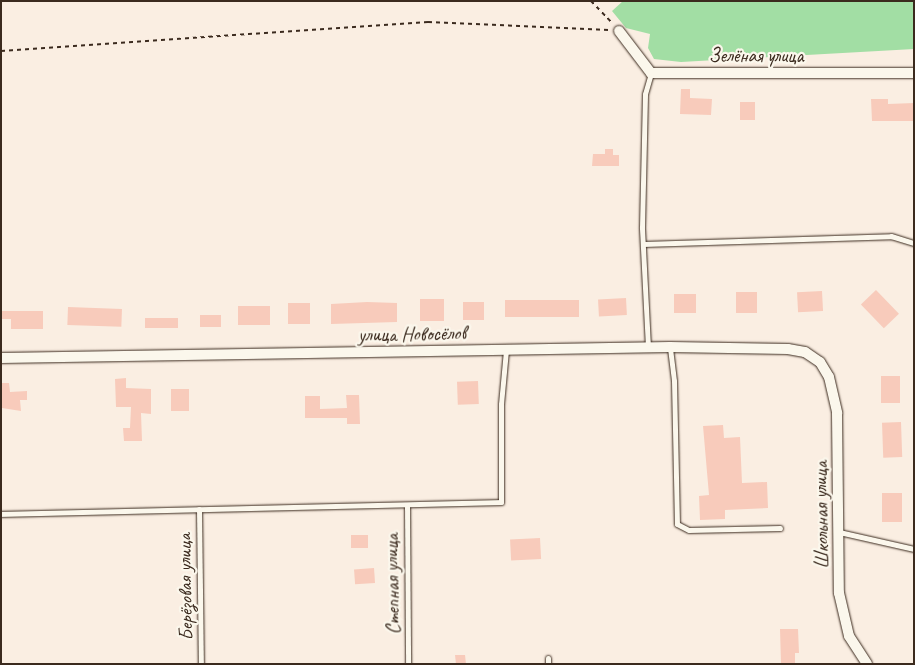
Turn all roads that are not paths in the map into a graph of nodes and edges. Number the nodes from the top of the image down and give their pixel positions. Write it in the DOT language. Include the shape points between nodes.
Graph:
graph roads {
  1 [pos="619,31"];
  2 [pos="650,73"];
  3 [pos="914,73"];
  4 [pos="914,243"];
  5 [pos="643,244"];
  6 [pos="648,347"];
  7 [pos="670,347"];
  8 [pos="506,350"];
  9 [pos="1,358"];
  10 [pos="820,362"];
  11 [pos="407,505"];
  12 [pos="199,509"];
  13 [pos="1,514"];
  14 [pos="780,528"];
  15 [pos="838,532"];
  16 [pos="914,549"];
  17 [pos="201,664"];
  18 [pos="408,664"];
  19 [pos="867,664"];
  1 -- 2 [label="street"];
  2 -- 3 [label="street, Зелёная улица"];
  2 -- 5 [label="lane" via="645,94"];
  4 -- 5 [label="lane" via="891,236"];
  5 -- 6 [label="lane"];
  6 -- 7 [label="street, улица Новосёлов"];
  6 -- 8 [label="street, улица Новосёлов"];
  7 -- 10 [label="street, улица Новосёлов" via="788,349 805,352"];
  7 -- 14 [label="lane" via="674,381 677,524 689,530"];
  8 -- 9 [label="street, улица Новосёлов"];
  8 -- 11 [label="lane" via="501,404 501,502"];
  10 -- 15 [label="street, Школьная улица" via="829,377 837,412"];
  11 -- 12 [label="lane"];
  11 -- 18 [label="lane, Степная улица"];
  12 -- 13 [label="lane"];
  12 -- 17 [label="lane, Берёзовая улица"];
  15 -- 16 [label="lane"];
  15 -- 19 [label="street, Школьная улица" via="839,593 843,616 849,636"];
}
